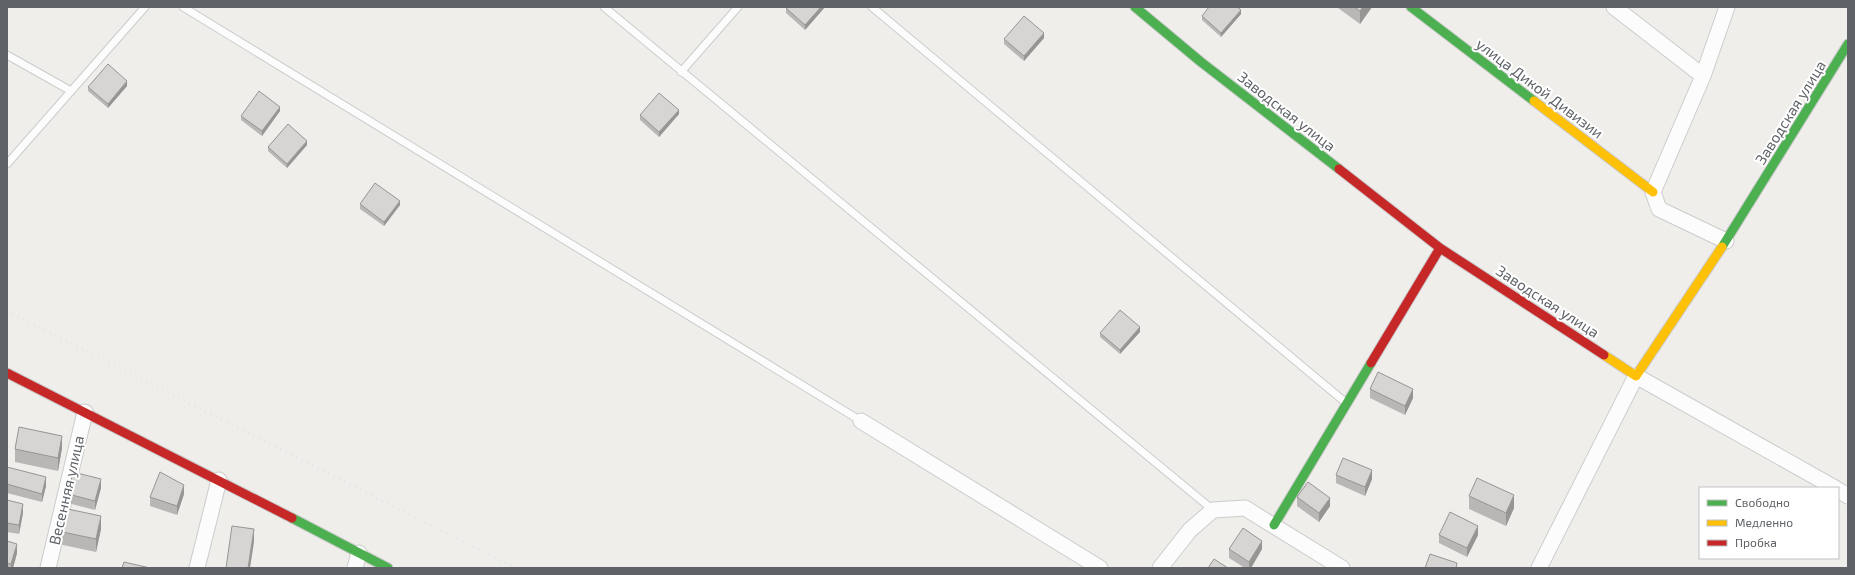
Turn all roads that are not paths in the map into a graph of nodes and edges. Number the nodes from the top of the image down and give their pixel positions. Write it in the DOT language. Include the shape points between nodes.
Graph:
graph roads {
  1 [pos="145,7"];
  2 [pos="183,7"];
  3 [pos="604,7"];
  4 [pos="738,7"];
  5 [pos="872,7"];
  6 [pos="1135,7"];
  7 [pos="1411,7"];
  8 [pos="1614,7"];
  9 [pos="1727,7"];
  10 [pos="1848,44"];
  11 [pos="7,55"];
  12 [pos="681,72"];
  13 [pos="1703,76"];
  14 [pos="71,91"];
  15 [pos="7,164"];
  16 [pos="1653,192"];
  17 [pos="1726,241"];
  18 [pos="1440,248"];
  19 [pos="7,373"];
  20 [pos="1636,376"];
  21 [pos="1346,403"];
  22 [pos="85,412"];
  23 [pos="861,421"];
  24 [pos="219,480"];
  25 [pos="1833,487"];
  26 [pos="1839,491"];
  27 [pos="1848,496"];
  28 [pos="1213,510"];
  29 [pos="1274,524"];
  30 [pos="359,553"];
  31 [pos="48,568"];
  32 [pos="197,568"];
  33 [pos="356,568"];
  34 [pos="388,568"];
  35 [pos="1100,568"];
  36 [pos="1160,568"];
  37 [pos="1342,568"];
  38 [pos="1539,568"];
  1 -- 14 [label="lane"];
  2 -- 23 [label="lane"];
  3 -- 12 [label="lane"];
  4 -- 12 [label="lane"];
  5 -- 21 [label="lane"];
  6 -- 18 [label="street, Заводская улица" via="1201,62"];
  7 -- 16 [label="street, улица Дикой Дивизии"];
  8 -- 13 [label="street"];
  9 -- 13 [label="street"];
  10 -- 17 [label="street, Заводская улица"];
  11 -- 14 [label="lane"];
  12 -- 28 [label="lane"];
  13 -- 16 [label="street"];
  14 -- 15 [label="lane"];
  16 -- 17 [label="street" via="1659,209"];
  17 -- 20 [label="street, Заводская улица"];
  18 -- 20 [label="street, Заводская улица"];
  18 -- 21 [label="street"];
  19 -- 22 [label="street"];
  20 -- 25 [label="street"];
  20 -- 38 [label="street"];
  21 -- 29 [label="street"];
  22 -- 24 [label="street"];
  22 -- 31 [label="street, Весенняя улица"];
  23 -- 35 [label="street"];
  24 -- 30 [label="street"];
  24 -- 32 [label="street"];
  26 -- 27 [label="street"];
  28 -- 29 [label="street" via="1245,508"];
  28 -- 36 [label="street" via="1190,530"];
  29 -- 37 [label="street"];
  30 -- 33 [label="street"];
  30 -- 34 [label="street"];
}
